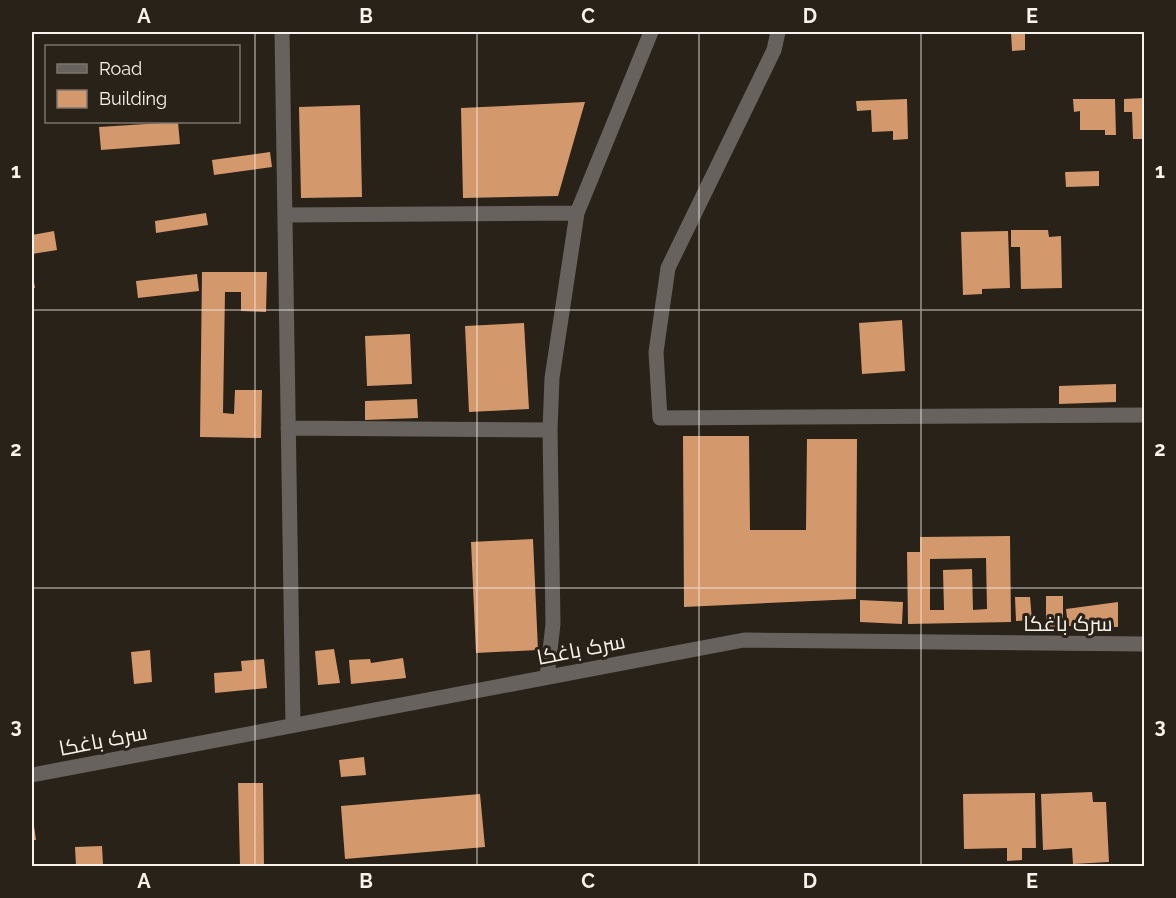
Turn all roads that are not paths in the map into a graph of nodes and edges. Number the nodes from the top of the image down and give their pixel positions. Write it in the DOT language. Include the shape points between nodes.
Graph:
graph roads {
  1 [pos="282,32"];
  2 [pos="651,32"];
  3 [pos="778,32"];
  4 [pos="577,213"];
  5 [pos="285,215"];
  6 [pos="1144,415"];
  7 [pos="288,429"];
  8 [pos="550,430"];
  9 [pos="1144,644"];
  10 [pos="547,677"];
  11 [pos="293,725"];
  12 [pos="32,775"];
  1 -- 5 [label="street"];
  2 -- 4 [label="street"];
  3 -- 6 [label="street" via="774,50 668,268 656,352 660,418"];
  4 -- 5 [label="street"];
  4 -- 8 [label="street" via="552,378"];
  5 -- 7 [label="street"];
  7 -- 8 [label="street"];
  7 -- 11 [label="street"];
  8 -- 10 [label="street" via="553,624"];
  9 -- 10 [label="street, سرک باغکا" via="744,640"];
  10 -- 11 [label="street, سرک باغکا"];
  11 -- 12 [label="street, سرک باغکا"];
}
